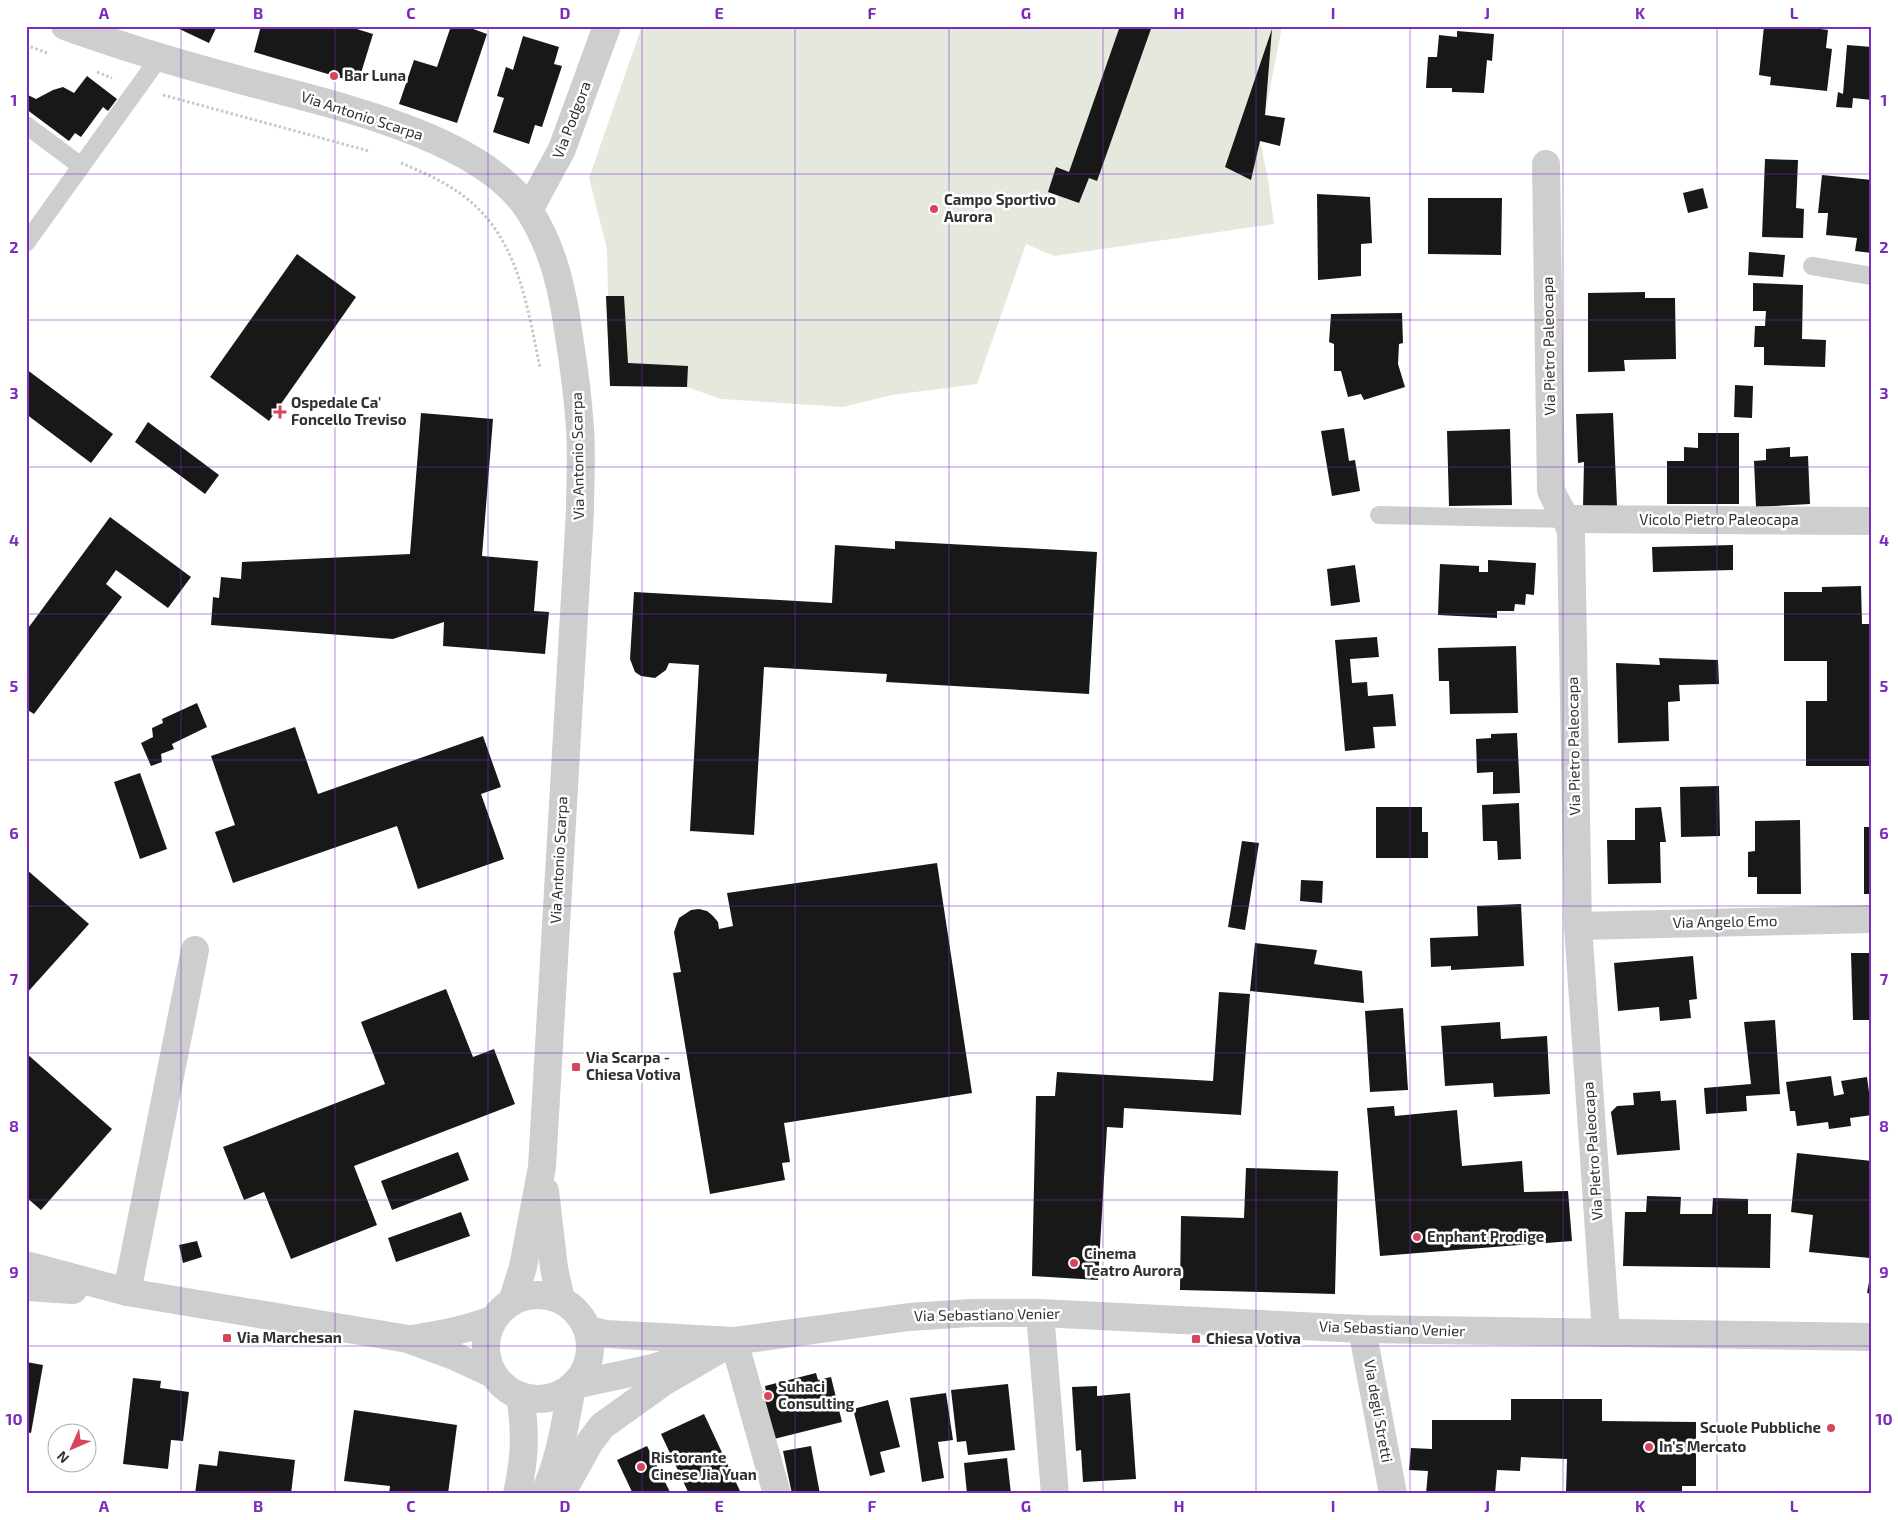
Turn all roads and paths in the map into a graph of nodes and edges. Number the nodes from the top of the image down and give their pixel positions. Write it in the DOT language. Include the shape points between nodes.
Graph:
graph roads {
  1 [pos="608,26"];
  2 [pos="77,28"];
  3 [pos="159,58"];
  4 [pos="168,96"];
  5 [pos="26,126"];
  6 [pos="375,152"];
  7 [pos="393,159"];
  8 [pos="1546,164"];
  9 [pos="81,166"];
  10 [pos="529,210"];
  11 [pos="26,243"];
  12 [pos="1812,266"];
  13 [pos="1872,276"];
  14 [pos="541,372"];
  15 [pos="1378,515"];
  16 [pos="1567,520"];
  17 [pos="1872,520"];
  18 [pos="1872,919"];
  19 [pos="1578,926"];
  20 [pos="195,950"];
  21 [pos="542,1167"];
  22 [pos="26,1265"];
  23 [pos="26,1287"];
  24 [pos="127,1292"];
  25 [pos="561,1300"];
  26 [pos="503,1310"];
  27 [pos="1040,1313"];
  28 [pos="1362,1329"];
  29 [pos="588,1330"];
  30 [pos="1606,1333"];
  31 [pos="1872,1337"];
  32 [pos="408,1339"];
  33 [pos="734,1341"];
  34 [pos="493,1374"];
  35 [pos="573,1386"];
  36 [pos="520,1396"];
  37 [pos="517,1494"];
  38 [pos="544,1494"];
  39 [pos="561,1494"];
  40 [pos="778,1494"];
  41 [pos="1055,1494"];
  42 [pos="1393,1494"];
  1 -- 10 [label="street, Via Podgora" via="562,149"];
  2 -- 3 [label="street, Via Antonio Scarpa"];
  3 -- 9 [label="lane"];
  3 -- 10 [label="street, Via Antonio Scarpa" via="369,116 438,141 481,164 511,189"];
  4 -- 6 [label="path"];
  5 -- 9 [label="lane"];
  7 -- 14 [label="path" via="459,192 485,215 504,239 518,273"];
  8 -- 16 [label="street, Via Pietro Paleocapa" via="1551,490"];
  9 -- 11 [label="lane"];
  10 -- 21 [label="street, Via Antonio Scarpa" via="550,252 563,295 580,431 580,511"];
  12 -- 13 [label="lane"];
  15 -- 16 [label="lane"];
  16 -- 17 [label="street, Vicolo Pietro Paleocapa"];
  16 -- 19 [label="street, Via Pietro Paleocapa" via="1571,533"];
  18 -- 19 [label="street, Via Angelo Emo"];
  19 -- 30 [label="street, Via Pietro Paleocapa"];
  20 -- 24 [label="street"];
  21 -- 25 [label="street, Via Antonio Scarpa"];
  21 -- 26 [label="street, Via Antonio Scarpa" via="523,1267"];
  22 -- 24 [label="street"];
  23 -- 24 [label="street"];
  24 -- 32 [label="street"];
  25 -- 26 [label="street, Via Sebastiano Venier" via="532,1294 515,1299"];
  25 -- 29 [label="street, Via Sebastiano Venier" via="584,1319"];
  26 -- 32 [label="street, Via Sebastiano Venier" via="474,1327"];
  26 -- 34 [label="street" via="491,1324 486,1340 487,1358"];
  27 -- 28 [label="street, Via Sebastiano Venier"];
  27 -- 33 [label="street, Via Sebastiano Venier" via="909,1317"];
  27 -- 41 [label="street"];
  28 -- 30 [label="street, Via Sebastiano Venier"];
  28 -- 42 [label="street, Via degli Stretti"];
  29 -- 33 [label="street, Via Sebastiano Venier" via="606,1334"];
  29 -- 35 [label="street, Via Sebastiano Venier" via="589,1363"];
  30 -- 31 [label="street, Via Sebastiano Venier"];
  32 -- 34 [label="street"];
  33 -- 35 [label="street, Via Sebastiano Venier" via="653,1368"];
  33 -- 39 [label="street" via="662,1383 602,1426"];
  33 -- 40 [label="street"];
  34 -- 36 [label="street, Via Sebastiano Venier" via="503,1386"];
  35 -- 36 [label="street, Via Sebastiano Venier" via="559,1396 545,1399"];
  35 -- 38 [label="street, Via Sebastiano Venier" via="563,1435"];
  36 -- 37 [label="street" via="525,1450"];
}
